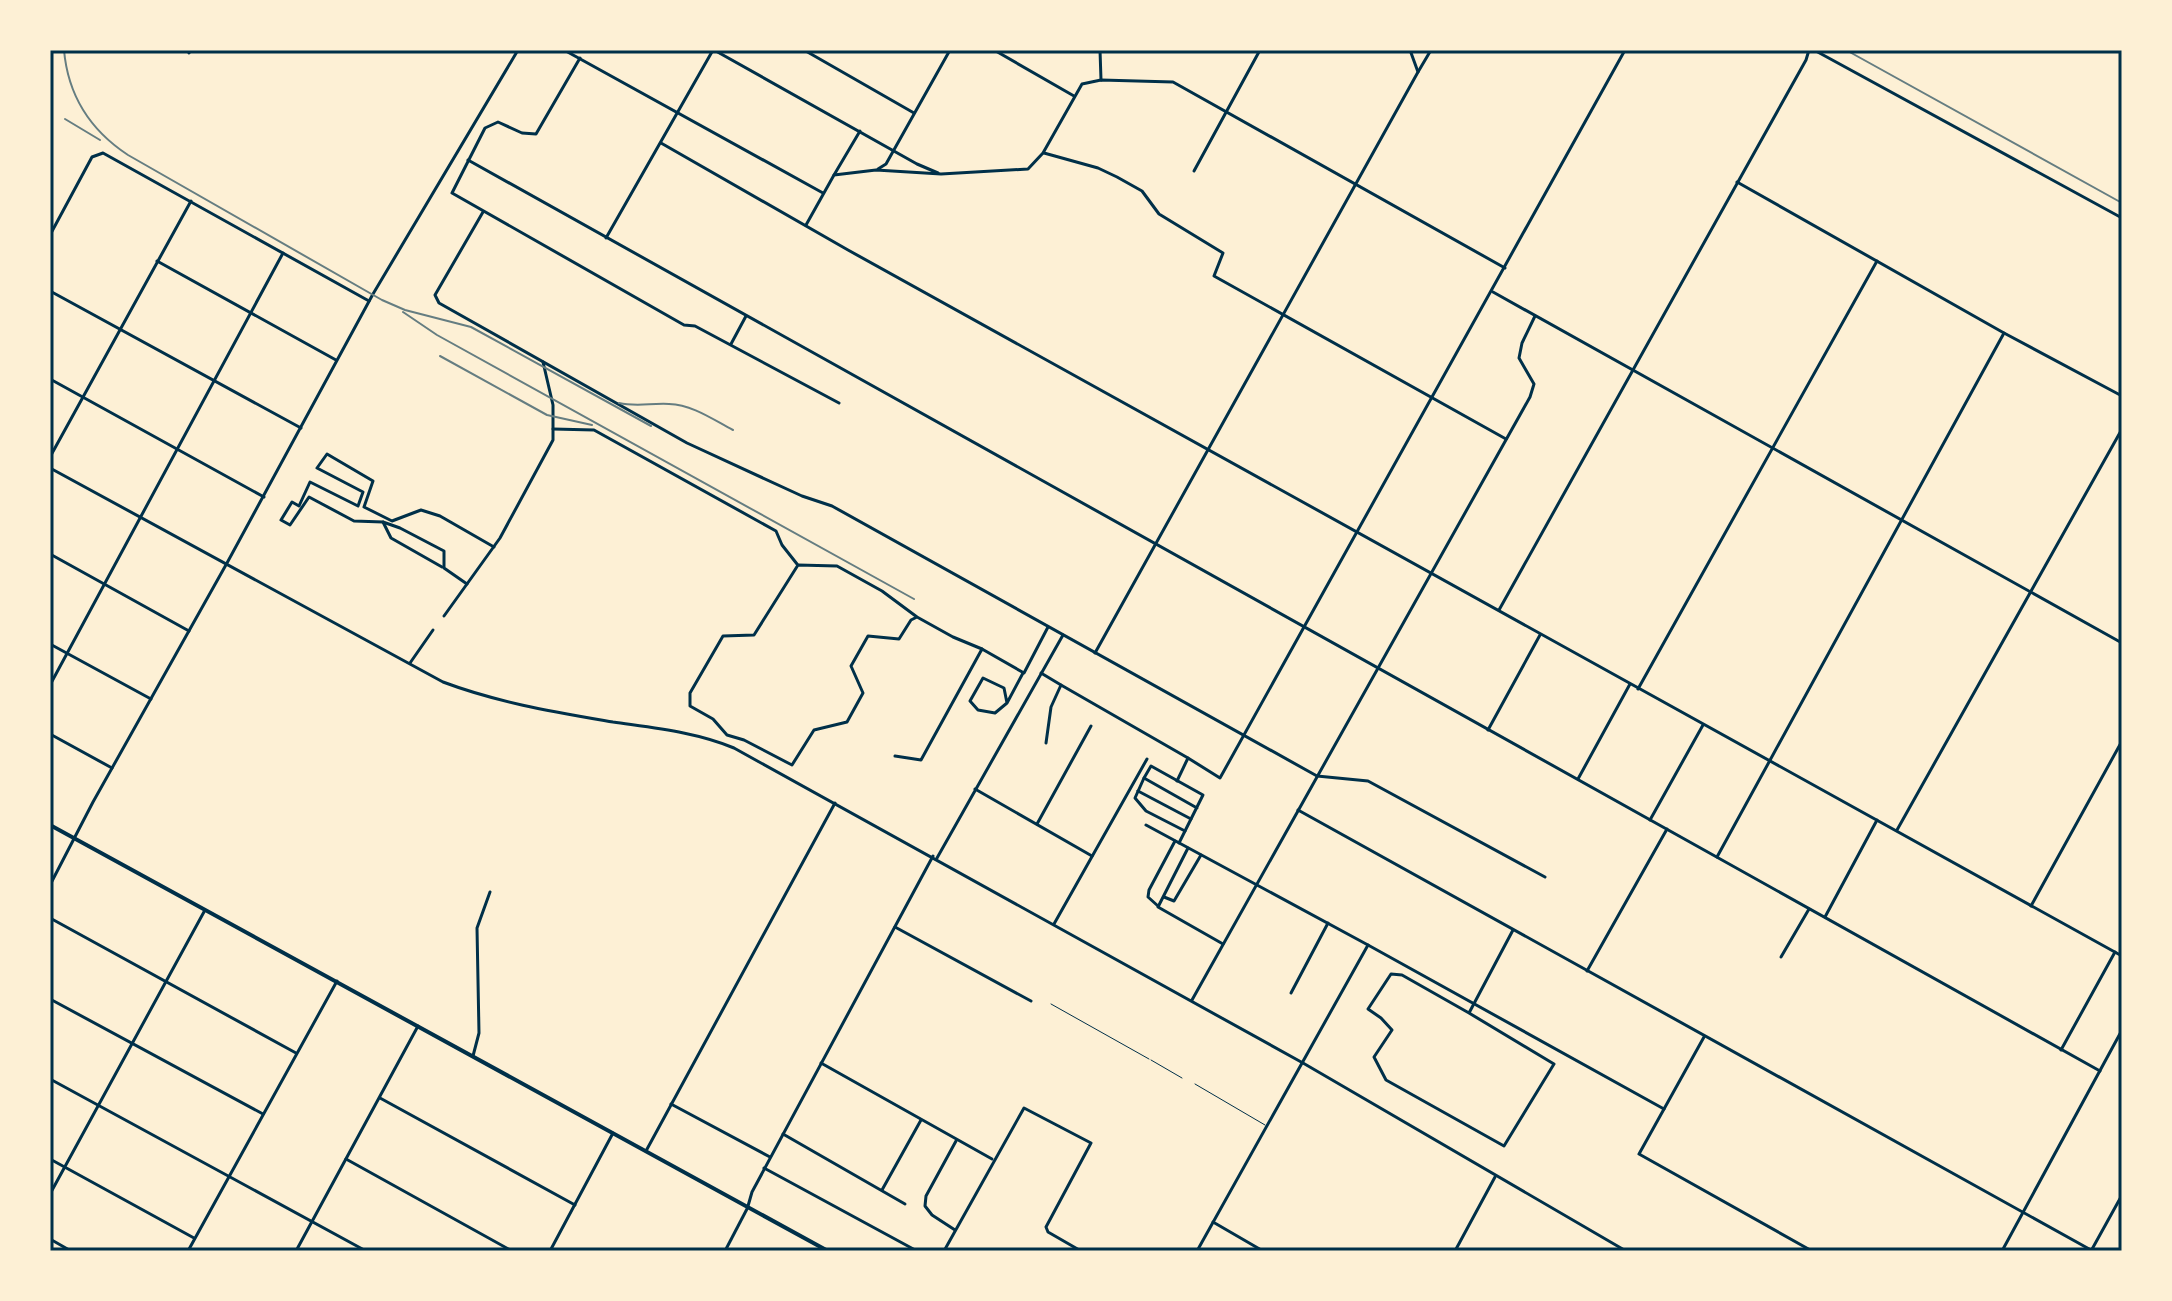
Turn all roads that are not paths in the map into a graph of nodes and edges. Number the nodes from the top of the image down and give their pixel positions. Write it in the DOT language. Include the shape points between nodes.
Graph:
graph roads {
  1 [pos="518,50"];
  2 [pos="564,50"];
  3 [pos="713,50"];
  4 [pos="804,50"];
  5 [pos="950,50"];
  6 [pos="994,50"];
  7 [pos="1100,50"];
  8 [pos="1260,50"];
  9 [pos="1410,50"];
  10 [pos="1431,50"];
  11 [pos="1625,50"];
  12 [pos="1812,50"];
  13 [pos="580,58"];
  14 [pos="1418,72"];
  15 [pos="1101,80"];
  16 [pos="1074,96"];
  17 [pos="1226,112"];
  18 [pos="677,113"];
  19 [pos="914,113"];
  20 [pos="860,131"];
  21 [pos="661,143"];
  22 [pos="894,149"];
  23 [pos="1043,153"];
  24 [pos="468,160"];
  25 [pos="876,170"];
  26 [pos="1194,171"];
  27 [pos="941,174"];
  28 [pos="834,175"];
  29 [pos="1737,182"];
  30 [pos="1355,184"];
  31 [pos="823,193"];
  32 [pos="191,201"];
  33 [pos="483,212"];
  34 [pos="2122,218"];
  35 [pos="806,226"];
  36 [pos="50,235"];
  37 [pos="606,238"];
  38 [pos="283,253"];
  39 [pos="157,261"];
  40 [pos="1877,261"];
  41 [pos="1505,268"];
  42 [pos="50,291"];
  43 [pos="1491,292"];
  44 [pos="369,301"];
  45 [pos="251,313"];
  46 [pos="1283,315"];
  47 [pos="746,316"];
  48 [pos="1535,316"];
  49 [pos="120,329"];
  50 [pos="2004,333"];
  51 [pos="730,345"];
  52 [pos="338,361"];
  53 [pos="543,362"];
  54 [pos="1633,371"];
  55 [pos="50,379"];
  56 [pos="214,380"];
  57 [pos="2122,396"];
  58 [pos="83,397"];
  59 [pos="1432,397"];
  60 [pos="839,403"];
  61 [pos="301,428"];
  62 [pos="553,429"];
  63 [pos="2122,429"];
  64 [pos="1506,439"];
  65 [pos="177,449"];
  66 [pos="1208,449"];
  67 [pos="1773,449"];
  68 [pos="50,457"];
  69 [pos="50,468"];
  70 [pos="264,497"];
  71 [pos="141,517"];
  72 [pos="1902,520"];
  73 [pos="383,522"];
  74 [pos="1358,532"];
  75 [pos="1155,544"];
  76 [pos="494,547"];
  77 [pos="50,554"];
  78 [pos="227,563"];
  79 [pos="798,565"];
  80 [pos="444,568"];
  81 [pos="1430,572"];
  82 [pos="104,584"];
  83 [pos="467,584"];
  84 [pos="2032,592"];
  85 [pos="1499,610"];
  86 [pos="444,616"];
  87 [pos="917,617"];
  88 [pos="1048,627"];
  89 [pos="1304,627"];
  90 [pos="433,630"];
  91 [pos="189,631"];
  92 [pos="1540,634"];
  93 [pos="1063,635"];
  94 [pos="2122,643"];
  95 [pos="50,644"];
  96 [pos="982,649"];
  97 [pos="67,653"];
  98 [pos="1095,653"];
  99 [pos="410,663"];
  100 [pos="1377,668"];
  101 [pos="1024,673"];
  102 [pos="1041,673"];
  103 [pos="1630,684"];
  104 [pos="50,685"];
  105 [pos="1061,685"];
  106 [pos="1638,689"];
  107 [pos="151,699"];
  108 [pos="1007,703"];
  109 [pos="1704,725"];
  110 [pos="1091,726"];
  111 [pos="1488,730"];
  112 [pos="50,734"];
  113 [pos="1244,735"];
  114 [pos="2122,741"];
  115 [pos="1046,743"];
  116 [pos="895,756"];
  117 [pos="1188,758"];
  118 [pos="1147,759"];
  119 [pos="1769,761"];
  120 [pos="112,768"];
  121 [pos="1317,776"];
  122 [pos="1144,778"];
  123 [pos="1578,780"];
  124 [pos="1177,781"];
  125 [pos="975,789"];
  126 [pos="1138,791"];
  127 [pos="836,803"];
  128 [pos="1197,808"];
  129 [pos="1298,810"];
  130 [pos="1191,819"];
  131 [pos="1650,820"];
  132 [pos="1877,820"];
  133 [pos="1037,824"];
  134 [pos="50,825"];
  135 [pos="1146,825"];
  136 [pos="1667,829"];
  137 [pos="1897,830"];
  138 [pos="1185,831"];
  139 [pos="74,838"];
  140 [pos="1177,842"];
  141 [pos="1188,848"];
  142 [pos="1201,855"];
  143 [pos="1092,856"];
  144 [pos="1717,857"];
  145 [pos="935,858"];
  146 [pos="1545,877"];
  147 [pos="50,885"];
  148 [pos="1256,885"];
  149 [pos="490,892"];
  150 [pos="1164,897"];
  151 [pos="2031,906"];
  152 [pos="1158,907"];
  153 [pos="1809,909"];
  154 [pos="205,910"];
  155 [pos="1825,917"];
  156 [pos="50,918"];
  157 [pos="1328,923"];
  158 [pos="1054,924"];
  159 [pos="895,927"];
  160 [pos="1513,930"];
  161 [pos="1224,944"];
  162 [pos="1368,945"];
  163 [pos="2115,952"];
  164 [pos="2122,956"];
  165 [pos="1781,957"];
  166 [pos="1587,971"];
  167 [pos="337,981"];
  168 [pos="165,982"];
  169 [pos="1291,993"];
  170 [pos="50,999"];
  171 [pos="1031,1001"];
  172 [pos="1191,1001"];
  173 [pos="1473,1003"];
  174 [pos="1051,1004"];
  175 [pos="1469,1013"];
  176 [pos="418,1026"];
  177 [pos="2122,1030"];
  178 [pos="1705,1036"];
  179 [pos="132,1044"];
  180 [pos="2061,1050"];
  181 [pos="297,1054"];
  182 [pos="473,1056"];
  183 [pos="821,1063"];
  184 [pos="1303,1063"];
  185 [pos="2100,1071"];
  186 [pos="1182,1078"];
  187 [pos="50,1079"];
  188 [pos="1195,1084"];
  189 [pos="380,1098"];
  190 [pos="671,1104"];
  191 [pos="98,1106"];
  192 [pos="1664,1109"];
  193 [pos="263,1114"];
  194 [pos="921,1120"];
  195 [pos="1267,1126"];
  196 [pos="613,1133"];
  197 [pos="783,1134"];
  198 [pos="957,1140"];
  199 [pos="646,1151"];
  200 [pos="770,1157"];
  201 [pos="50,1159"];
  202 [pos="346,1159"];
  203 [pos="993,1160"];
  204 [pos="65,1167"];
  205 [pos="764,1168"];
  206 [pos="229,1176"];
  207 [pos="1496,1176"];
  208 [pos="881,1190"];
  209 [pos="50,1194"];
  210 [pos="2122,1195"];
  211 [pos="905,1204"];
  212 [pos="575,1205"];
  213 [pos="748,1207"];
  214 [pos="2022,1213"];
  215 [pos="312,1222"];
  216 [pos="1213,1222"];
  217 [pos="955,1230"];
  218 [pos="195,1238"];
  219 [pos="50,1239"];
  220 [pos="71,1251"];
  221 [pos="188,1251"];
  222 [pos="296,1251"];
  223 [pos="366,1251"];
  224 [pos="512,1251"];
  225 [pos="550,1251"];
  226 [pos="725,1251"];
  227 [pos="828,1251"];
  228 [pos="917,1251"];
  229 [pos="944,1251"];
  230 [pos="1081,1251"];
  231 [pos="1197,1251"];
  232 [pos="1263,1251"];
  233 [pos="1455,1251"];
  234 [pos="1626,1251"];
  235 [pos="1812,1251"];
  236 [pos="2002,1251"];
  237 [pos="2091,1251"];
  1 -- 44 [label="street"];
  2 -- 13 [label="street"];
  3 -- 18 [label="street"];
  3 -- 20 [label="street"];
  4 -- 19 [label="street"];
  5 -- 19 [label="street"];
  6 -- 16 [label="street"];
  7 -- 15 [label="street"];
  8 -- 17 [label="street"];
  9 -- 14 [label="street"];
  10 -- 14 [label="street"];
  11 -- 41 [label="street"];
  12 -- 29 [label="street"];
  12 -- 34 [label="street"];
  13 -- 18 [label="street"];
  13 -- 24 [label="street" via="536,134 498,122 485,128"];
  14 -- 30 [label="street"];
  15 -- 16 [label="street" via="1082,84"];
  15 -- 17 [label="street" via="1173,82"];
  16 -- 23 [label="street"];
  17 -- 26 [label="street"];
  17 -- 30 [label="street"];
  18 -- 21 [label="street"];
  18 -- 31 [label="street"];
  19 -- 22 [label="street"];
  20 -- 22 [label="street"];
  20 -- 28 [label="street"];
  21 -- 35 [label="street"];
  21 -- 37 [label="street"];
  22 -- 25 [label="street"];
  22 -- 27 [label="street"];
  23 -- 27 [label="street" via="1028,169"];
  23 -- 46 [label="street" via="1098,168 1142,191 1159,214 1223,253 1214,276"];
  24 -- 33 [label="street" via="452,193"];
  24 -- 37 [label="street"];
  25 -- 27 [label="street"];
  25 -- 28 [label="street"];
  28 -- 31 [label="street"];
  29 -- 40 [label="street"];
  29 -- 54 [label="street"];
  30 -- 41 [label="street"];
  30 -- 46 [label="street"];
  31 -- 35 [label="street"];
  32 -- 36 [label="street" via="103,153 92,157"];
  32 -- 38 [label="street"];
  32 -- 39 [label="street"];
  33 -- 51 [label="street" via="684,325"];
  33 -- 53 [label="street" via="435,295 439,303"];
  35 -- 66 [label="street"];
  37 -- 47 [label="street"];
  38 -- 44 [label="street"];
  38 -- 45 [label="street"];
  39 -- 45 [label="street"];
  39 -- 49 [label="street"];
  40 -- 50 [label="street"];
  40 -- 67 [label="street"];
  41 -- 43 [label="street"];
  42 -- 49 [label="street"];
  43 -- 48 [label="street"];
  43 -- 59 [label="street"];
  44 -- 52 [label="street"];
  45 -- 52 [label="street"];
  45 -- 56 [label="street"];
  46 -- 59 [label="street"];
  46 -- 66 [label="street"];
  47 -- 51 [label="street"];
  47 -- 75 [label="street"];
  48 -- 54 [label="street"];
  48 -- 64 [label="street" via="1519,358 1534,384"];
  49 -- 56 [label="street"];
  49 -- 58 [label="street"];
  50 -- 57 [label="street"];
  50 -- 72 [label="street"];
  51 -- 60 [label="street"];
  52 -- 61 [label="street"];
  53 -- 62 [label="street"];
  53 -- 88 [label="street" via="687,443 832,506"];
  54 -- 67 [label="street"];
  54 -- 85 [label="street"];
  55 -- 58 [label="street"];
  56 -- 61 [label="street"];
  56 -- 65 [label="street"];
  58 -- 65 [label="street"];
  58 -- 68 [label="street"];
  59 -- 64 [label="street"];
  59 -- 74 [label="street"];
  61 -- 70 [label="street"];
  62 -- 76 [label="street" via="553,440"];
  62 -- 79 [label="street" via="594,430 697,486 776,531"];
  63 -- 84 [label="street"];
  64 -- 81 [label="street"];
  65 -- 70 [label="street"];
  65 -- 71 [label="street"];
  66 -- 74 [label="street"];
  66 -- 75 [label="street"];
  67 -- 72 [label="street"];
  67 -- 106 [label="street"];
  69 -- 71 [label="street"];
  70 -- 78 [label="street"];
  71 -- 78 [label="street"];
  71 -- 82 [label="street"];
  72 -- 84 [label="street"];
  72 -- 119 [label="street"];
  73 -- 76 [label="street" via="354,521 309,497 290,525 281,520 292,502 299,506 310,482 358,506 363,492 317,468 327,454 373,481 364,507 392,521 421,510"];
  73 -- 80 [label="street" via="391,538"];
  73 -- 80 [label="street" via="444,551"];
  74 -- 81 [label="street"];
  74 -- 89 [label="street"];
  75 -- 89 [label="street"];
  75 -- 98 [label="street"];
  76 -- 83 [label="street"];
  77 -- 82 [label="street"];
  78 -- 91 [label="street"];
  78 -- 99 [label="street"];
  79 -- 87 [label="street" via="837,566"];
  79 -- 87 [label="street" via="754,635 723,636 690,693 690,706 727,735 792,765 814,730 847,722 863,693 851,666 868,636 899,639"];
  80 -- 83 [label="street"];
  81 -- 85 [label="street"];
  81 -- 100 [label="street"];
  82 -- 91 [label="street"];
  82 -- 97 [label="street"];
  83 -- 86 [label="street"];
  84 -- 94 [label="street"];
  84 -- 137 [label="street"];
  85 -- 92 [label="street"];
  87 -- 96 [label="street"];
  88 -- 93 [label="street"];
  88 -- 101 [label="street"];
  89 -- 100 [label="street"];
  89 -- 113 [label="street"];
  90 -- 99 [label="street"];
  91 -- 107 [label="street"];
  92 -- 103 [label="street"];
  92 -- 111 [label="street"];
  93 -- 98 [label="street"];
  93 -- 102 [label="street"];
  95 -- 97 [label="street"];
  96 -- 101 [label="street"];
  96 -- 116 [label="street" via="921,760"];
  97 -- 104 [label="street"];
  97 -- 107 [label="street"];
  98 -- 113 [label="street"];
  99 -- 127 [label="street" via="493,700 714,740"];
  100 -- 111 [label="street"];
  100 -- 121 [label="street"];
  101 -- 108 [label="street"];
  102 -- 105 [label="street"];
  102 -- 125 [label="street"];
  103 -- 106 [label="street"];
  103 -- 123 [label="street"];
  105 -- 115 [label="street" via="1051,707"];
  105 -- 117 [label="street"];
  106 -- 109 [label="street"];
  107 -- 120 [label="street"];
  108 -- 108 [label="street" via="1004,688 983,678 970,701 978,710 995,713"];
  109 -- 119 [label="street"];
  109 -- 131 [label="street"];
  110 -- 133 [label="street"];
  111 -- 123 [label="street"];
  112 -- 120 [label="street"];
  113 -- 117 [label="street" via="1220,778"];
  113 -- 121 [label="street"];
  114 -- 151 [label="street"];
  117 -- 124 [label="street"];
  118 -- 143 [label="street"];
  119 -- 132 [label="street"];
  119 -- 144 [label="street"];
  120 -- 139 [label="street"];
  121 -- 129 [label="street"];
  121 -- 146 [label="street" via="1368,781"];
  122 -- 124 [label="street" via="1151,766"];
  122 -- 126 [label="street"];
  122 -- 128 [label="street"];
  123 -- 131 [label="street"];
  124 -- 128 [label="street" via="1203,795"];
  125 -- 133 [label="street"];
  125 -- 145 [label="street"];
  126 -- 130 [label="street"];
  126 -- 138 [label="street" via="1135,798 1146,811"];
  127 -- 145 [label="street"];
  127 -- 190 [label="street"];
  128 -- 130 [label="street"];
  129 -- 148 [label="street"];
  129 -- 160 [label="street"];
  130 -- 138 [label="street"];
  131 -- 136 [label="street"];
  132 -- 137 [label="street"];
  132 -- 155 [label="street"];
  133 -- 143 [label="street"];
  134 -- 139 [label="main road"];
  135 -- 140 [label="street"];
  136 -- 144 [label="street"];
  136 -- 166 [label="street"];
  137 -- 151 [label="street"];
  138 -- 140 [label="street"];
  139 -- 147 [label="street"];
  139 -- 154 [label="main road"];
  140 -- 141 [label="street"];
  140 -- 152 [label="street" via="1149,890 1148,897"];
  141 -- 142 [label="street"];
  141 -- 150 [label="street"];
  142 -- 148 [label="street"];
  142 -- 150 [label="street" via="1174,901"];
  143 -- 158 [label="street"];
  144 -- 153 [label="street"];
  145 -- 158 [label="street"];
  145 -- 159 [label="street"];
  148 -- 157 [label="street"];
  148 -- 161 [label="street"];
  149 -- 182 [label="street" via="477,928 478,1042"];
  150 -- 152 [label="street"];
  151 -- 163 [label="street"];
  152 -- 161 [label="street"];
  153 -- 155 [label="street"];
  153 -- 165 [label="street"];
  154 -- 167 [label="main road"];
  154 -- 168 [label="street"];
  155 -- 180 [label="street"];
  156 -- 168 [label="street"];
  157 -- 162 [label="street"];
  157 -- 169 [label="street"];
  158 -- 172 [label="street"];
  159 -- 171 [label="street"];
  159 -- 183 [label="street"];
  160 -- 166 [label="street"];
  160 -- 173 [label="street"];
  161 -- 172 [label="street"];
  162 -- 173 [label="street"];
  162 -- 184 [label="street"];
  163 -- 164 [label="street"];
  163 -- 180 [label="street"];
  166 -- 178 [label="street"];
  167 -- 176 [label="main road"];
  167 -- 181 [label="street"];
  168 -- 179 [label="street"];
  168 -- 181 [label="street"];
  170 -- 179 [label="street"];
  172 -- 184 [label="street"];
  173 -- 175 [label="street"];
  173 -- 192 [label="street"];
  174 -- 186 [label="lane"];
  175 -- 175 [label="street" via="1402,975 1391,974 1368,1009 1392,1030 1374,1057 1386,1080 1504,1146 1554,1064"];
  176 -- 182 [label="main road"];
  176 -- 189 [label="street"];
  177 -- 185 [label="street"];
  178 -- 192 [label="street"];
  178 -- 214 [label="street"];
  179 -- 191 [label="street"];
  179 -- 193 [label="street"];
  180 -- 185 [label="street"];
  181 -- 193 [label="street"];
  182 -- 196 [label="main road"];
  183 -- 194 [label="street"];
  183 -- 197 [label="street"];
  184 -- 195 [label="street"];
  184 -- 207 [label="street"];
  185 -- 214 [label="street"];
  187 -- 191 [label="street"];
  188 -- 195 [label="lane"];
  189 -- 202 [label="street"];
  189 -- 212 [label="street"];
  190 -- 199 [label="street"];
  190 -- 200 [label="street"];
  191 -- 204 [label="street"];
  191 -- 206 [label="street"];
  192 -- 235 [label="street" via="1639,1154"];
  193 -- 206 [label="street"];
  194 -- 198 [label="street"];
  194 -- 208 [label="street"];
  195 -- 216 [label="street"];
  196 -- 199 [label="main road"];
  196 -- 212 [label="street"];
  197 -- 200 [label="street"];
  197 -- 208 [label="street"];
  198 -- 203 [label="street"];
  198 -- 217 [label="street" via="925,1206"];
  199 -- 213 [label="main road"];
  200 -- 205 [label="street"];
  201 -- 204 [label="street"];
  202 -- 215 [label="street"];
  202 -- 224 [label="street"];
  203 -- 217 [label="street"];
  203 -- 230 [label="street" via="1024,1108 1091,1143 1046,1227"];
  204 -- 209 [label="street"];
  204 -- 218 [label="street"];
  205 -- 213 [label="street"];
  205 -- 228 [label="street"];
  206 -- 215 [label="street"];
  206 -- 218 [label="street"];
  207 -- 233 [label="street"];
  207 -- 234 [label="street"];
  208 -- 211 [label="street"];
  210 -- 237 [label="street"];
  212 -- 225 [label="street"];
  213 -- 226 [label="street"];
  213 -- 227 [label="main road"];
  214 -- 236 [label="street"];
  214 -- 237 [label="street"];
  215 -- 222 [label="street"];
  215 -- 223 [label="street"];
  216 -- 231 [label="street"];
  216 -- 232 [label="street"];
  217 -- 229 [label="street"];
  218 -- 221 [label="street"];
  219 -- 220 [label="street"];
}
